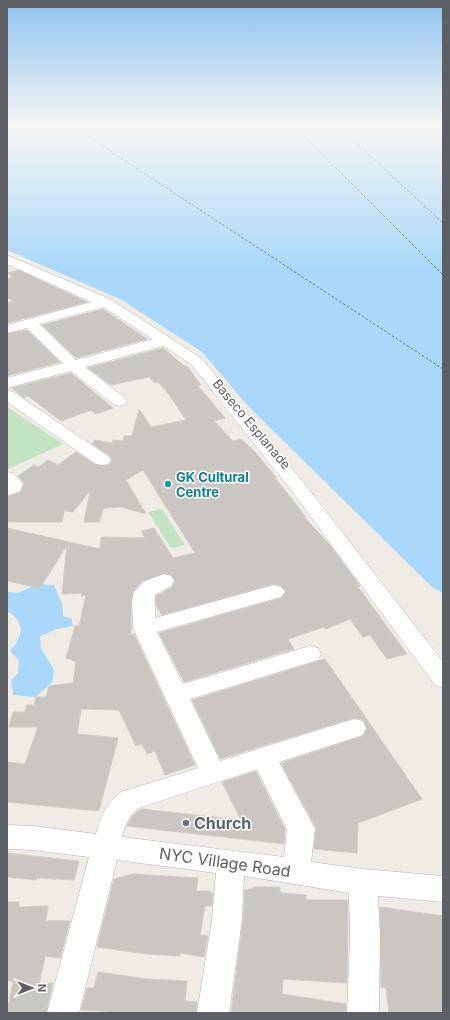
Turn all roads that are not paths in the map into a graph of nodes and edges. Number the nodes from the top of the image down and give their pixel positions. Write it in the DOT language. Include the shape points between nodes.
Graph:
graph roads {
  1 [pos="9,260"];
  2 [pos="105,302"];
  3 [pos="33,326"];
  4 [pos="7,329"];
  5 [pos="164,341"];
  6 [pos="73,365"];
  7 [pos="7,383"];
  8 [pos="7,396"];
  9 [pos="119,401"];
  10 [pos="102,460"];
  11 [pos="7,477"];
  12 [pos="7,490"];
  13 [pos="164,581"];
  14 [pos="274,592"];
  15 [pos="144,628"];
  16 [pos="310,654"];
  17 [pos="443,660"];
  18 [pos="443,679"];
  19 [pos="176,695"];
  20 [pos="354,728"];
  21 [pos="264,757"];
  22 [pos="214,774"];
  23 [pos="7,837"];
  24 [pos="107,847"];
  25 [pos="231,862"];
  26 [pos="296,872"];
  27 [pos="363,882"];
  28 [pos="443,889"];
  29 [pos="63,1013"];
  30 [pos="213,1013"];
  31 [pos="363,1013"];
  1 -- 2 [label="street"];
  1 -- 17 [label="street, Baseco Esplanade" via="114,302 196,357 343,533"];
  2 -- 4 [label="street"];
  2 -- 5 [label="street"];
  3 -- 6 [label="street"];
  5 -- 6 [label="street"];
  5 -- 18 [label="street" via="196,361 211,379 297,486"];
  6 -- 7 [label="street"];
  6 -- 9 [label="street"];
  8 -- 10 [label="street"];
  11 -- 12 [label="street" via="14,484"];
  13 -- 15 [label="street" via="145,592"];
  14 -- 15 [label="street"];
  15 -- 19 [label="street"];
  16 -- 19 [label="street"];
  19 -- 22 [label="street"];
  20 -- 21 [label="street"];
  21 -- 22 [label="street"];
  21 -- 26 [label="street" via="301,829"];
  22 -- 24 [label="street" via="130,800 121,807 113,820"];
  23 -- 24 [label="street, NYC Village Road"];
  24 -- 25 [label="street, NYC Village Road"];
  24 -- 29 [label="street"];
  25 -- 26 [label="street, NYC Village Road"];
  25 -- 30 [label="street" via="227,920"];
  26 -- 27 [label="street, NYC Village Road"];
  27 -- 28 [label="street, NYC Village Road"];
  27 -- 31 [label="street"];
}
